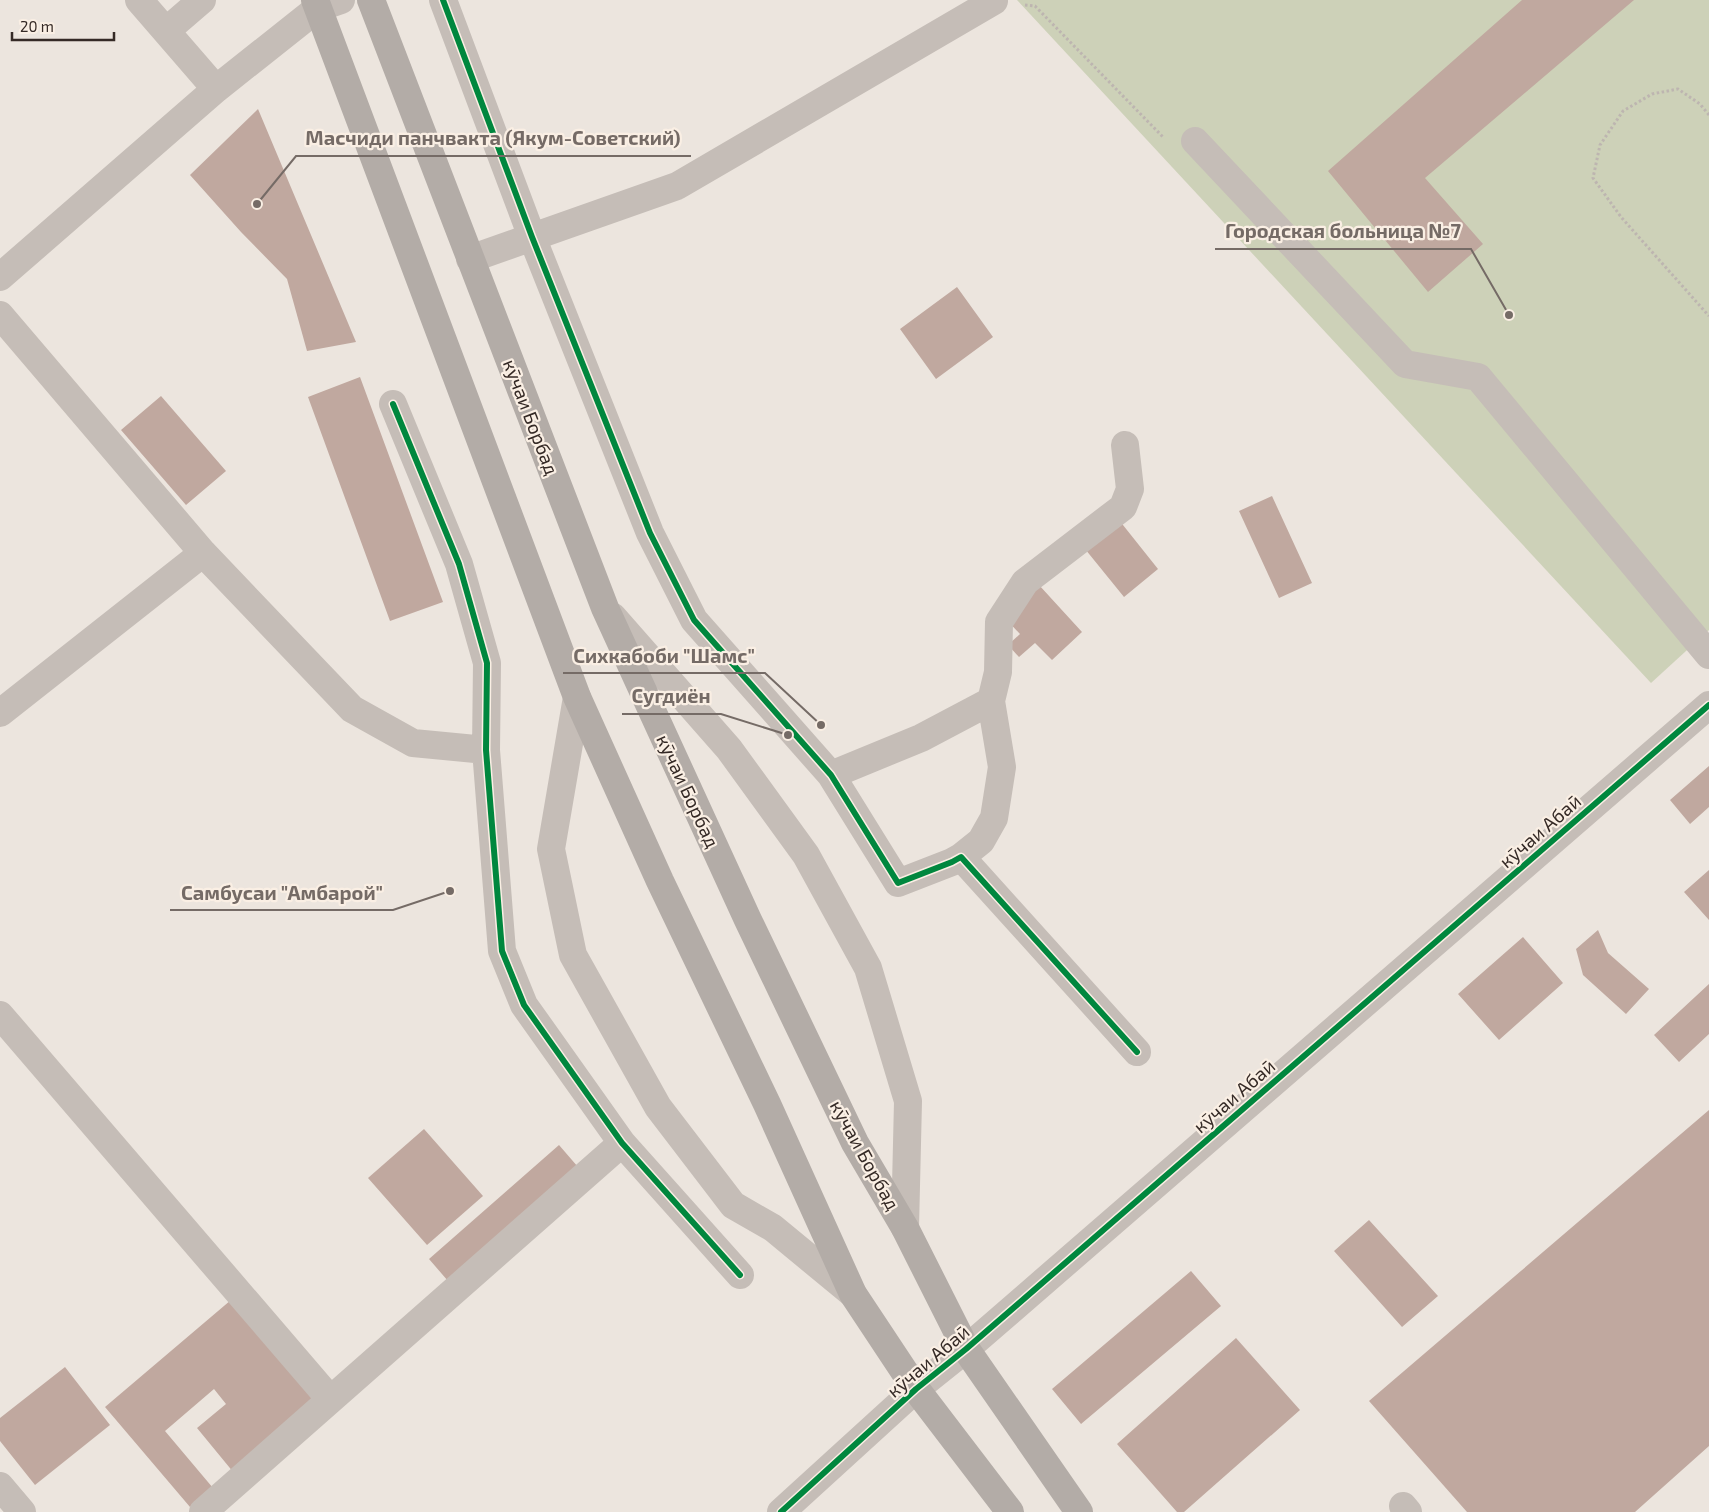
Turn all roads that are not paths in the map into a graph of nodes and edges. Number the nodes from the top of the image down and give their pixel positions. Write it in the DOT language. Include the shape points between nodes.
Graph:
graph roads {
  1 [pos="139,0"];
  2 [pos="202,0"];
  3 [pos="371,0"];
  4 [pos="443,0"];
  5 [pos="994,1"];
  6 [pos="325,3"];
  7 [pos="166,31"];
  8 [pos="216,89"];
  9 [pos="1194,141"];
  10 [pos="532,237"];
  11 [pos="470,258"];
  12 [pos="0,277"];
  13 [pos="0,314"];
  14 [pos="393,404"];
  15 [pos="1125,445"];
  16 [pos="202,553"];
  17 [pos="605,608"];
  18 [pos="1709,655"];
  19 [pos="577,696"];
  20 [pos="991,701"];
  21 [pos="1709,705"];
  22 [pos="0,713"];
  23 [pos="486,750"];
  24 [pos="831,775"];
  25 [pos="962,857"];
  26 [pos="0,1015"];
  27 [pos="1137,1052"];
  28 [pos="622,1143"];
  29 [pos="905,1228"];
  30 [pos="740,1275"];
  31 [pos="853,1294"];
  32 [pos="966,1349"];
  33 [pos="916,1389"];
  34 [pos="330,1400"];
  35 [pos="0,1486"];
  36 [pos="22,1512"];
  37 [pos="202,1512"];
  38 [pos="781,1512"];
  39 [pos="1010,1512"];
  40 [pos="1079,1512"];
  1 -- 7 [label="street"];
  2 -- 7 [label="street"];
  3 -- 11 [label="main road, кӯчаи Борбад"];
  4 -- 10 [label="street"];
  5 -- 10 [label="street" via="677,186"];
  6 -- 8 [label="street"];
  6 -- 19 [label="main road"];
  7 -- 8 [label="street"];
  8 -- 12 [label="street"];
  9 -- 18 [label="street" via="1405,364 1478,377"];
  10 -- 11 [label="street"];
  10 -- 24 [label="street" via="650,533 694,620"];
  11 -- 17 [label="main road, кӯчаи Борбад"];
  13 -- 16 [label="street"];
  14 -- 23 [label="street" via="459,564 487,662"];
  15 -- 20 [label="street" via="1130,489 1123,507 1025,582 999,622 998,672"];
  16 -- 22 [label="street"];
  16 -- 23 [label="street" via="352,709 414,743"];
  17 -- 29 [label="main road, кӯчаи Борбад" via="748,920 851,1134"];
  17 -- 29 [label="street" via="729,749 806,855 868,968 908,1101"];
  19 -- 31 [label="main road"];
  19 -- 31 [label="street" via="551,849 573,955 658,1107 733,1204 773,1228"];
  20 -- 24 [label="street" via="921,738"];
  20 -- 25 [label="street" via="1002,767 994,818 981,841"];
  21 -- 32 [label="street, кӯчаи Абаӣ"];
  23 -- 28 [label="street" via="502,951 524,1005"];
  24 -- 25 [label="street" via="898,883"];
  25 -- 27 [label="street"];
  26 -- 34 [label="street"];
  28 -- 30 [label="street"];
  28 -- 34 [label="street"];
  29 -- 32 [label="main road, кӯчаи Борбад"];
  31 -- 33 [label="main road"];
  32 -- 33 [label="street, кӯчаи Абаӣ"];
  32 -- 40 [label="main road, кӯчаи Борбад"];
  33 -- 38 [label="street, кӯчаи Абаӣ"];
  33 -- 39 [label="main road"];
  34 -- 37 [label="street"];
  35 -- 36 [label="street"];
}
